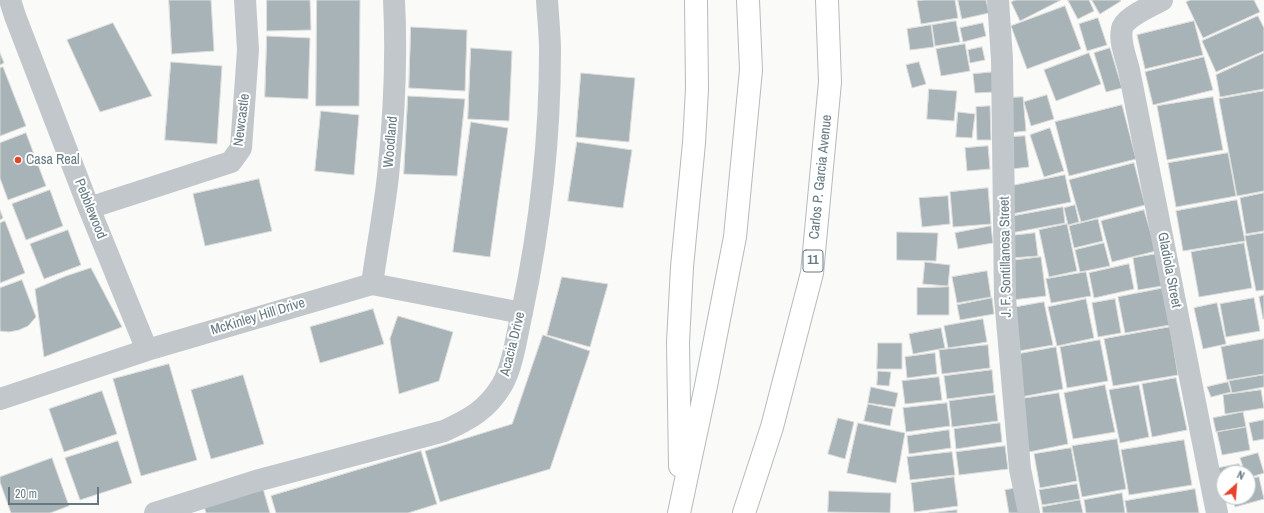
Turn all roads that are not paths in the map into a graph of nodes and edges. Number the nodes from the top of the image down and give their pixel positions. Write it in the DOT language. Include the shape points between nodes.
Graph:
graph roads {
  1 [pos="10,0"];
  2 [pos="245,0"];
  3 [pos="394,0"];
  4 [pos="547,0"];
  5 [pos="696,0"];
  6 [pos="748,0"];
  7 [pos="827,0"];
  8 [pos="998,0"];
  9 [pos="1162,0"];
  10 [pos="90,208"];
  11 [pos="372,284"];
  12 [pos="522,313"];
  13 [pos="147,350"];
  14 [pos="0,398"];
  15 [pos="679,511"];
  16 [pos="155,513"];
  17 [pos="744,513"];
  18 [pos="1029,513"];
  19 [pos="1216,513"];
  1 -- 10 [label="street, Pebblewood"];
  2 -- 10 [label="street, Newcastle" via="248,50 241,148 235,157 231,162"];
  3 -- 11 [label="street, Woodland" via="394,111 388,177"];
  4 -- 12 [label="street, Acacia Drive" via="550,51 547,131 532,262"];
  5 -- 15 [label="main road" via="697,89 678,342"];
  6 -- 15 [label="main road" via="751,70 735,237"];
  7 -- 17 [label="main road, Carlos P. Garcia Avenue / 11" via="830,82 812,273 772,427"];
  8 -- 18 [label="street, J. F. Sontillanosa Street" via="1002,59 1005,298 1020,469"];
  9 -- 19 [label="street, Gladiola Street" via="1128,19 1122,27 1121,38"];
  10 -- 13 [label="street, Pebblewood"];
  11 -- 12 [label="street, McKinley Hill Drive"];
  11 -- 13 [label="street, McKinley Hill Drive"];
  12 -- 16 [label="street, Acacia Drive" via="512,359 503,384 489,404 469,419 444,430 256,481"];
  13 -- 14 [label="street, McKinley Hill Drive"];
}
